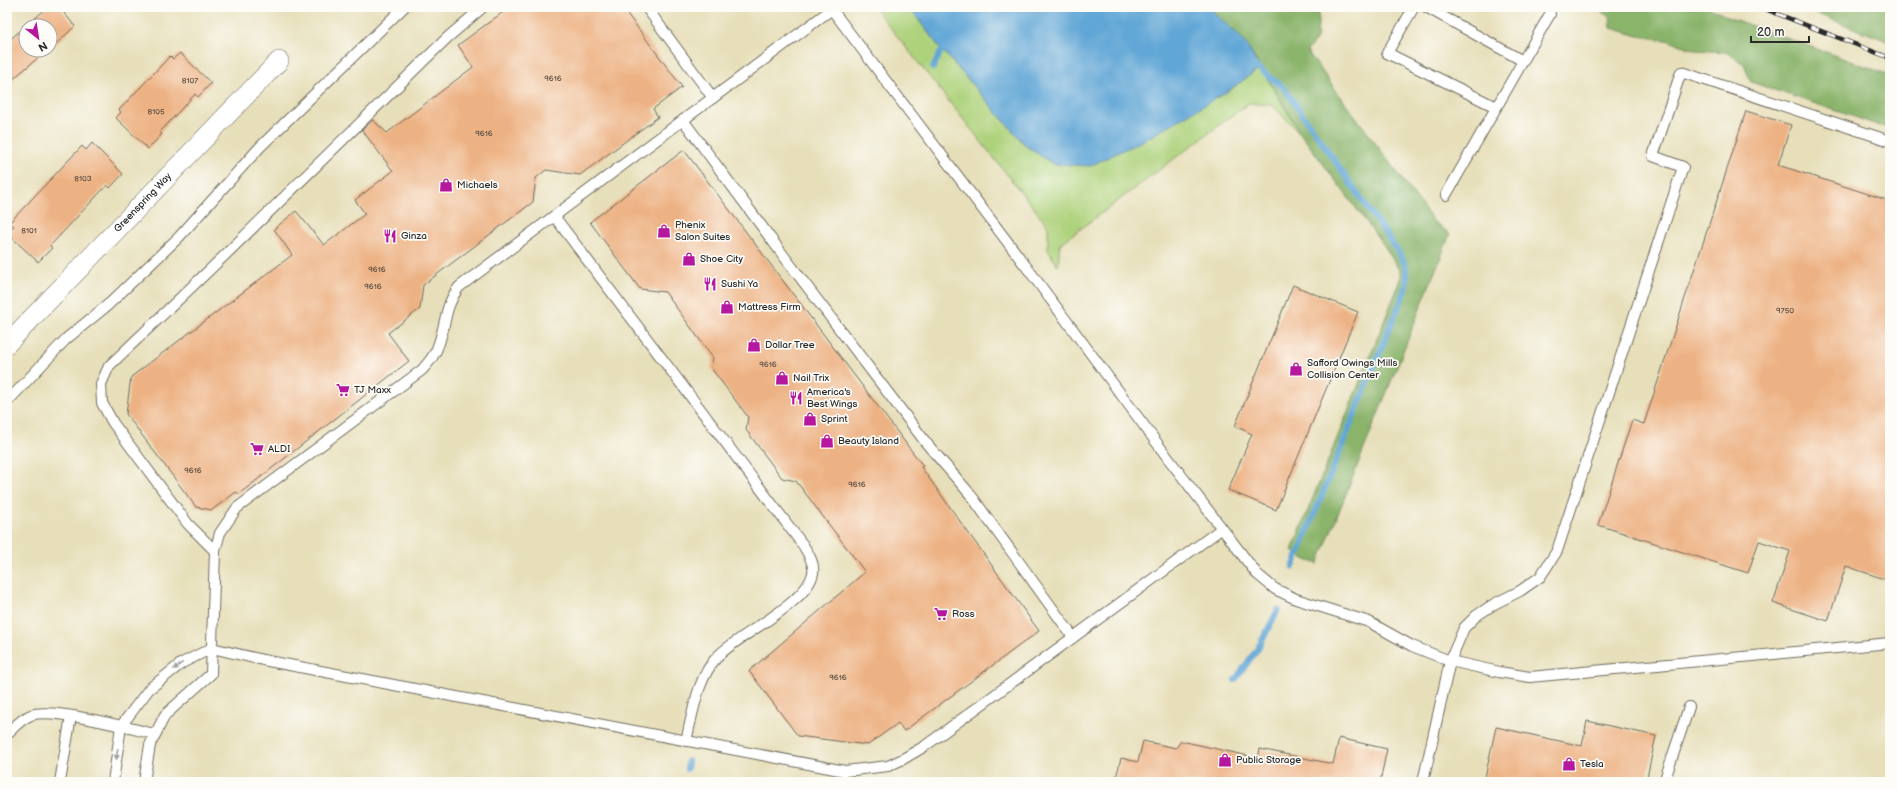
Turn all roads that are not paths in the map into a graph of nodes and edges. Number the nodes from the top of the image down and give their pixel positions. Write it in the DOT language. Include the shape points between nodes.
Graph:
graph roads {
  1 [pos="404,7"];
  2 [pos="483,7"];
  3 [pos="646,7"];
  4 [pos="1414,7"];
  5 [pos="1426,7"];
  6 [pos="831,8"];
  7 [pos="1550,14"];
  8 [pos="279,61"];
  9 [pos="1523,61"];
  10 [pos="713,98"];
  11 [pos="1496,107"];
  12 [pos="683,120"];
  13 [pos="1890,141"];
  14 [pos="1446,195"];
  15 [pos="554,216"];
  16 [pos="7,344"];
  17 [pos="7,402"];
  18 [pos="1220,528"];
  19 [pos="214,551"];
  20 [pos="1073,637"];
  21 [pos="1890,643"];
  22 [pos="212,648"];
  23 [pos="1450,662"];
  24 [pos="1688,707"];
  25 [pos="70,716"];
  26 [pos="121,726"];
  27 [pos="7,734"];
  28 [pos="154,734"];
  29 [pos="686,741"];
  30 [pos="60,779"];
  31 [pos="113,782"];
  32 [pos="144,782"];
  33 [pos="1424,782"];
  34 [pos="1664,782"];
  1 -- 17 [label="lane" via="260,147 179,237 109,304 66,339"];
  2 -- 19 [label="lane" via="447,38 109,366 101,384 102,403 113,423 188,524"];
  3 -- 10 [label="lane"];
  4 -- 11 [label="lane" via="1388,53"];
  5 -- 9 [label="lane"];
  6 -- 10 [label="lane"];
  6 -- 18 [label="lane"];
  7 -- 9 [label="lane"];
  8 -- 16 [label="street, Greenspring Way"];
  9 -- 11 [label="lane"];
  10 -- 12 [label="lane"];
  11 -- 14 [label="lane"];
  12 -- 15 [label="lane"];
  12 -- 20 [label="lane" via="923,438 970,494"];
  13 -- 23 [label="lane" via="1681,72 1653,156 1683,167 1557,551 1540,577 1476,616 1464,628"];
  15 -- 19 [label="lane" via="459,287 451,297 439,344 432,359 422,370 237,508 220,533"];
  15 -- 29 [label="lane" via="803,545 811,560 813,573 796,598 735,642 718,656 709,668 698,695"];
  18 -- 20 [label="lane"];
  18 -- 23 [label="lane" via="1257,574 1276,589 1296,599 1368,622 1412,646"];
  19 -- 22 [label="lane"];
  20 -- 29 [label="lane" via="926,746 888,766 845,771"];
  21 -- 23 [label="lane" via="1530,676"];
  22 -- 26 [label="lane, one-way" via="182,663 149,689"];
  22 -- 28 [label="lane" via="211,674 164,715"];
  22 -- 29 [label="lane"];
  23 -- 33 [label="lane"];
  24 -- 34 [label="lane"];
  25 -- 26 [label="lane"];
  25 -- 27 [label="lane" via="50,713 31,715 16,724"];
  25 -- 30 [label="lane"];
  26 -- 28 [label="lane"];
  26 -- 31 [label="lane, one-way"];
  28 -- 32 [label="lane"];
}
